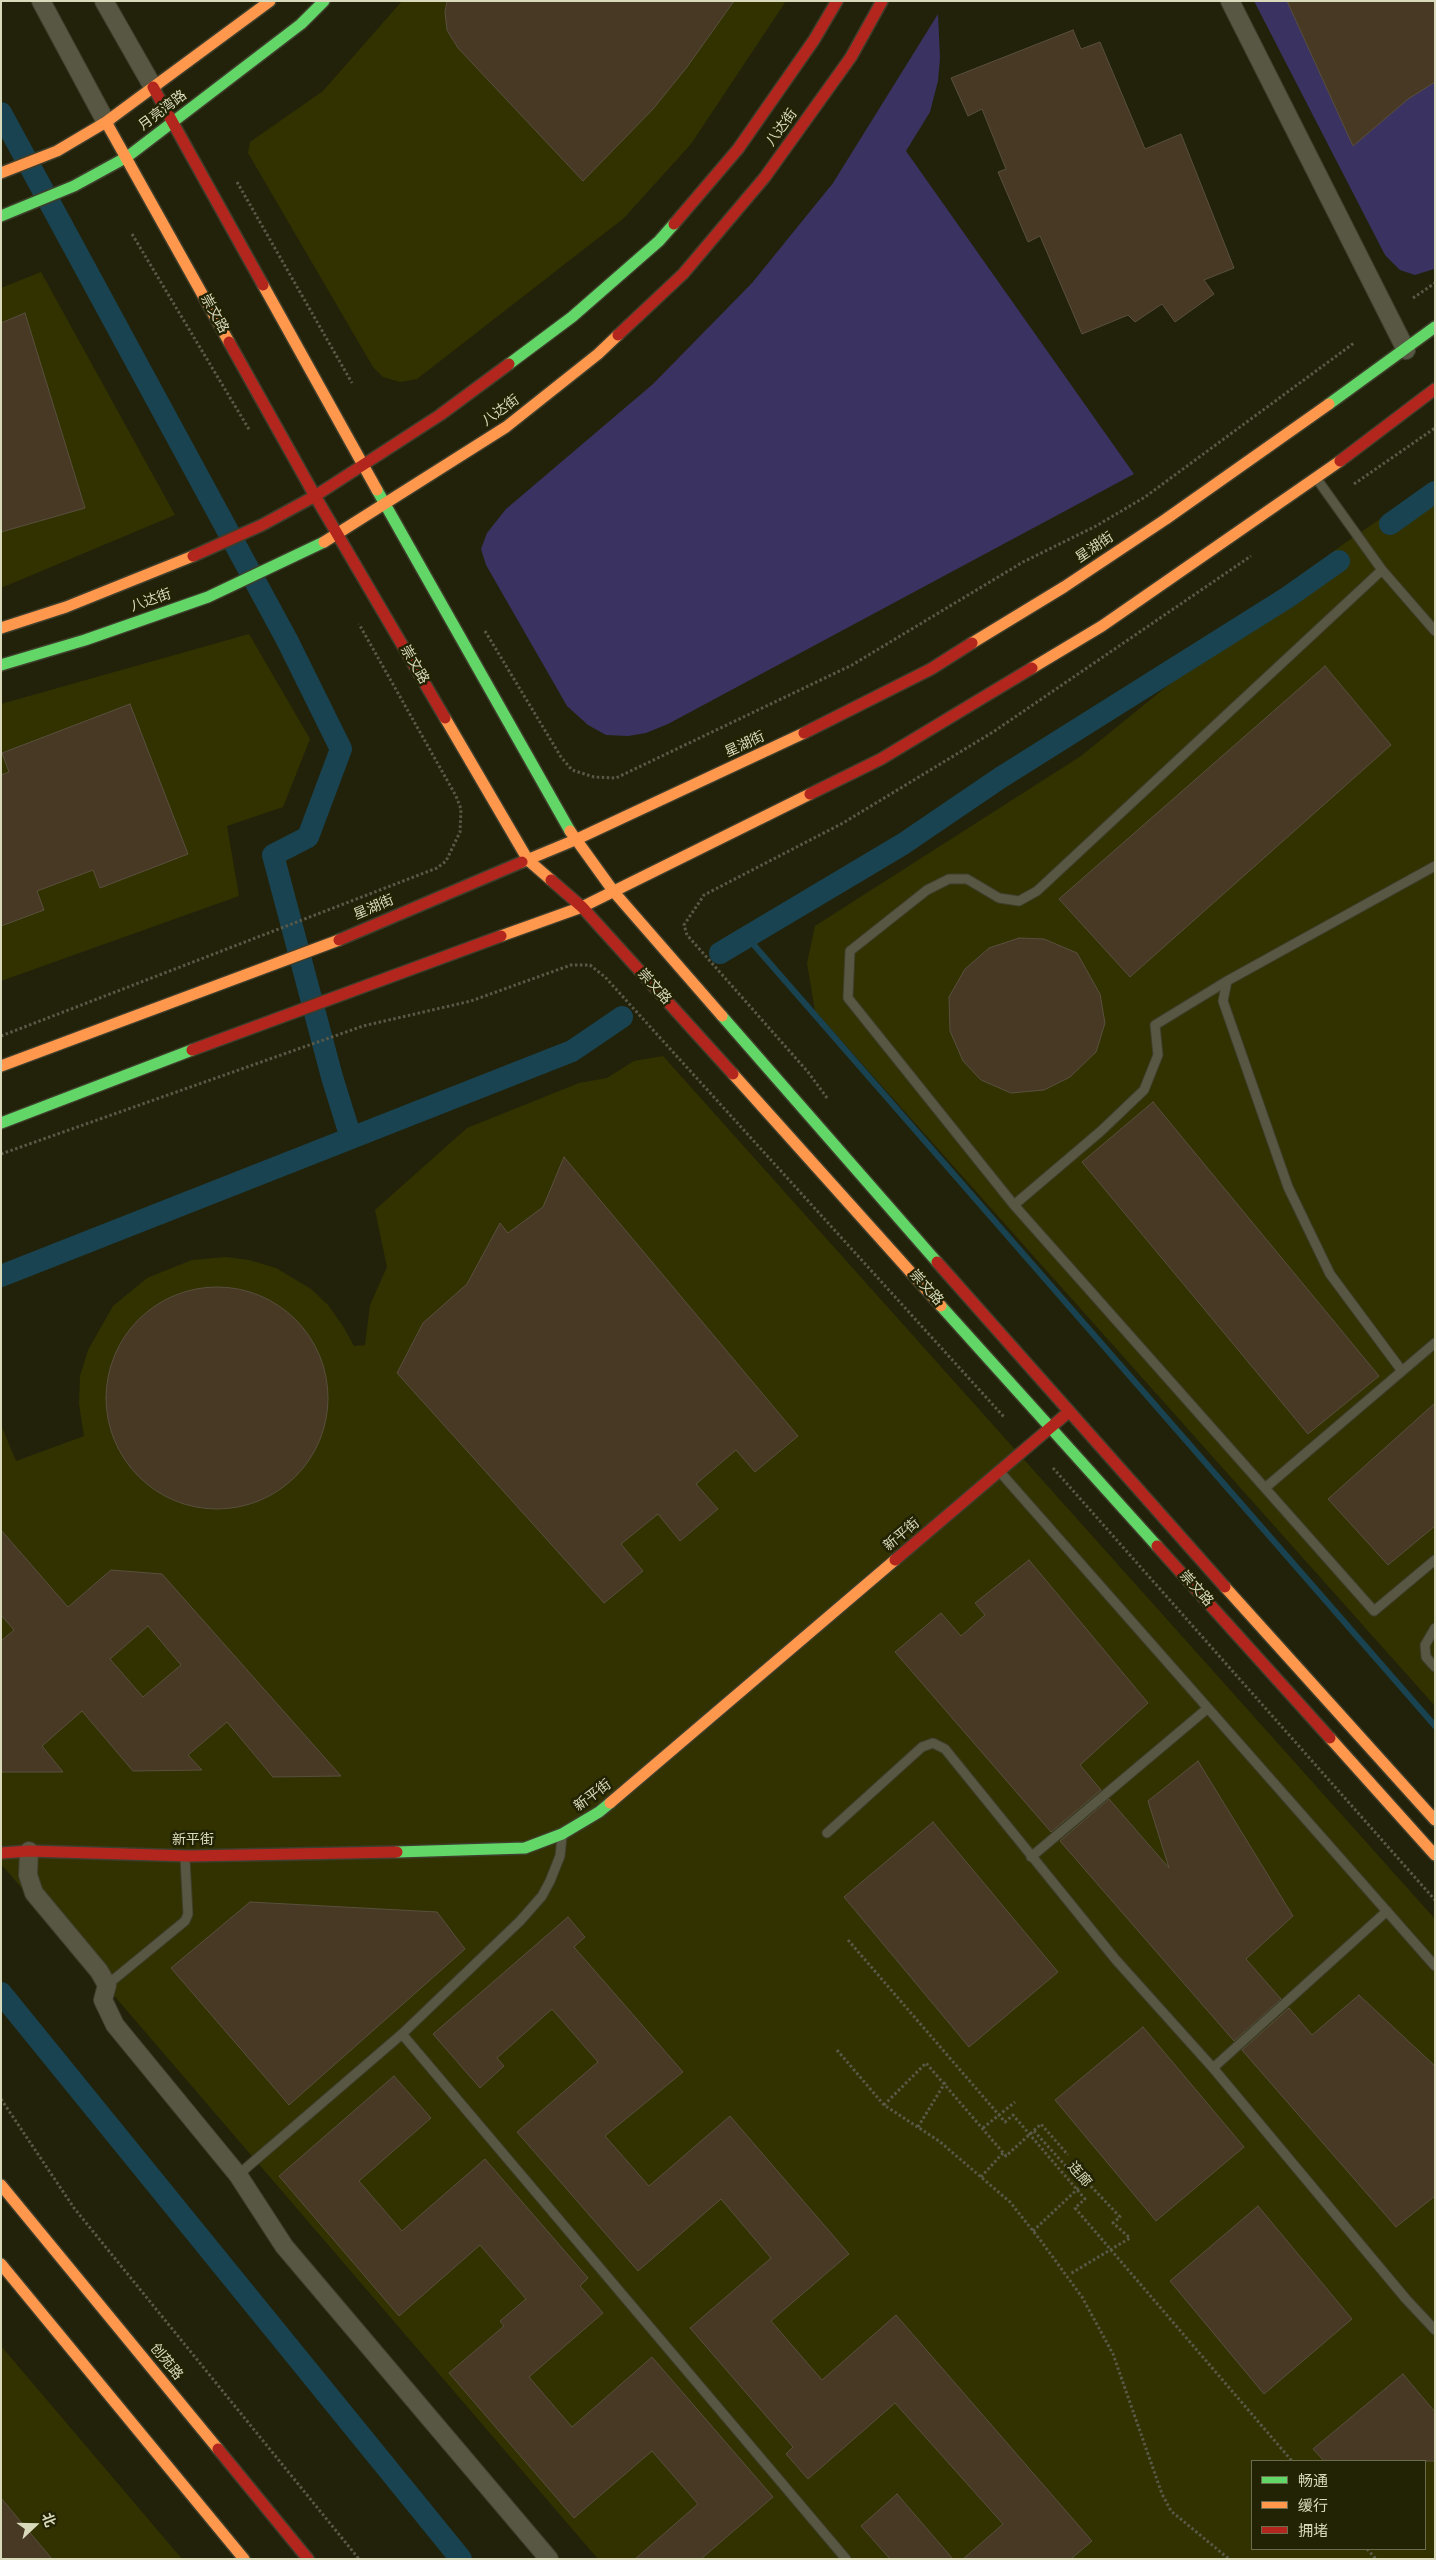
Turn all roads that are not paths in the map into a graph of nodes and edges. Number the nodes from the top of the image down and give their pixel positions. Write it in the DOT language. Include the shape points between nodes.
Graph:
graph roads {
  1 [pos="41,1"];
  2 [pos="104,1"];
  3 [pos="270,1"];
  4 [pos="324,1"];
  5 [pos="837,1"];
  6 [pos="882,1"];
  7 [pos="1230,1"];
  8 [pos="153,87"];
  9 [pos="106,122"];
  10 [pos="174,122"];
  11 [pos="127,157"];
  12 [pos="1,173"];
  13 [pos="3,215"];
  14 [pos="1435,327"];
  15 [pos="1406,350"];
  16 [pos="1435,390"];
  17 [pos="363,466"];
  18 [pos="1317,480"];
  19 [pos="315,496"];
  20 [pos="385,505"];
  21 [pos="339,535"];
  22 [pos="1382,570"];
  23 [pos="1,628"];
  24 [pos="1435,631"];
  25 [pos="1,664"];
  26 [pos="575,840"];
  27 [pos="528,860"];
  28 [pos="1435,866"];
  29 [pos="614,892"];
  30 [pos="582,906"];
  31 [pos="1227,981"];
  32 [pos="1,1066"];
  33 [pos="1,1123"];
  34 [pos="1014,1205"];
  35 [pos="1435,1343"];
  36 [pos="1402,1371"];
  37 [pos="1068,1412"];
  38 [pos="1051,1427"];
  39 [pos="1000,1472"];
  40 [pos="1265,1488"];
  41 [pos="1435,1560"];
  42 [pos="1435,1628"];
  43 [pos="1435,1667"];
  44 [pos="1208,1708"];
  45 [pos="1435,1820"];
  46 [pos="827,1833"];
  47 [pos="562,1834"];
  48 [pos="30,1851"];
  49 [pos="1,1853"];
  50 [pos="1435,1855"];
  51 [pos="185,1856"];
  52 [pos="1031,1857"];
  53 [pos="1387,1911"];
  54 [pos="1435,1966"];
  55 [pos="107,1985"];
  56 [pos="402,2034"];
  57 [pos="1213,2068"];
  58 [pos="238,2175"];
  59 [pos="1,2185"];
  60 [pos="1,2264"];
  61 [pos="1435,2330"];
  62 [pos="244,2559"];
  63 [pos="308,2559"];
  64 [pos="549,2559"];
  65 [pos="846,2559"];
  1 -- 9 [label="street, 崇文路"];
  2 -- 8 [label="street, 崇文路"];
  3 -- 8 [label="street, 月亮湾路"];
  4 -- 10 [label="street, 月亮湾路" via="301,24"];
  5 -- 17 [label="street, 八达街" via="814,40 738,149 659,241 572,317 440,415"];
  6 -- 20 [label="street, 八达街" via="851,57 765,177 683,274 598,354 506,428"];
  7 -- 15 [label="street"];
  8 -- 9 [label="street, 月亮湾路"];
  8 -- 10 [label="street, 崇文路"];
  9 -- 11 [label="street, 崇文路"];
  9 -- 12 [label="street, 月亮湾路" via="57,151"];
  10 -- 11 [label="street, 月亮湾路"];
  10 -- 17 [label="street, 崇文路"];
  11 -- 13 [label="street, 月亮湾路" via="74,186"];
  11 -- 19 [label="street, 崇文路"];
  14 -- 15 [label="street, 星湖街"];
  15 -- 26 [label="street, 星湖街" via="1166,519 931,669 760,755"];
  16 -- 18 [label="street"];
  17 -- 19 [label="street, 八达街"];
  17 -- 20 [label="street, 崇文路"];
  18 -- 22 [label="lane"];
  18 -- 29 [label="street" via="1102,626 881,759"];
  19 -- 21 [label="street, 崇文路"];
  19 -- 23 [label="street, 八达街" via="262,525 188,558 66,607"];
  20 -- 21 [label="street, 八达街"];
  20 -- 26 [label="street, 崇文路"];
  21 -- 25 [label="street, 八达街" via="208,597 85,640"];
  21 -- 27 [label="street, 崇文路"];
  22 -- 24 [label="lane"];
  22 -- 34 [label="lane" via="1037,891 1019,901 999,898 967,878 949,879 927,890 850,951 848,998"];
  26 -- 27 [label="street, 星湖街"];
  26 -- 29 [label="street, 崇文路"];
  27 -- 30 [label="street, 崇文路"];
  27 -- 32 [label="street, 星湖街" via="326,944"];
  28 -- 31 [label="lane"];
  29 -- 30 [label="street"];
  29 -- 37 [label="street, 崇文路"];
  30 -- 33 [label="street"];
  30 -- 38 [label="street, 崇文路"];
  31 -- 34 [label="lane" via="1155,1025 1158,1055 1144,1090 1101,1132"];
  31 -- 36 [label="lane" via="1223,1001 1288,1187 1330,1274"];
  34 -- 40 [label="lane"];
  35 -- 36 [label="lane"];
  36 -- 40 [label="lane"];
  37 -- 38 [label="street, 新平街"];
  37 -- 45 [label="street, 崇文路"];
  38 -- 39 [label="street, 新平街"];
  38 -- 50 [label="street, 崇文路"];
  39 -- 44 [label="lane"];
  39 -- 47 [label="street, 新平街" via="599,1812"];
  40 -- 41 [label="lane" via="1374,1611"];
  42 -- 43 [label="lane" via="1425,1645 1426,1657"];
  44 -- 52 [label="lane"];
  44 -- 53 [label="lane"];
  46 -- 52 [label="lane" via="922,1747 934,1743 957,1762"];
  47 -- 51 [label="street, 新平街" via="525,1848 503,1850"];
  47 -- 56 [label="lane" via="560,1856 542,1896"];
  48 -- 49 [label="street, 新平街"];
  48 -- 51 [label="street, 新平街"];
  48 -- 55 [label="street" via="28,1875 34,1893"];
  51 -- 55 [label="lane" via="186,1921"];
  52 -- 57 [label="lane" via="1116,1960"];
  53 -- 54 [label="lane"];
  53 -- 57 [label="lane"];
  55 -- 58 [label="street" via="103,2000 114,2026"];
  56 -- 58 [label="lane"];
  56 -- 65 [label="lane"];
  57 -- 61 [label="lane"];
  58 -- 64 [label="street" via="284,2246"];
  59 -- 63 [label="street, 创苑路"];
  60 -- 62 [label="street"];
}
